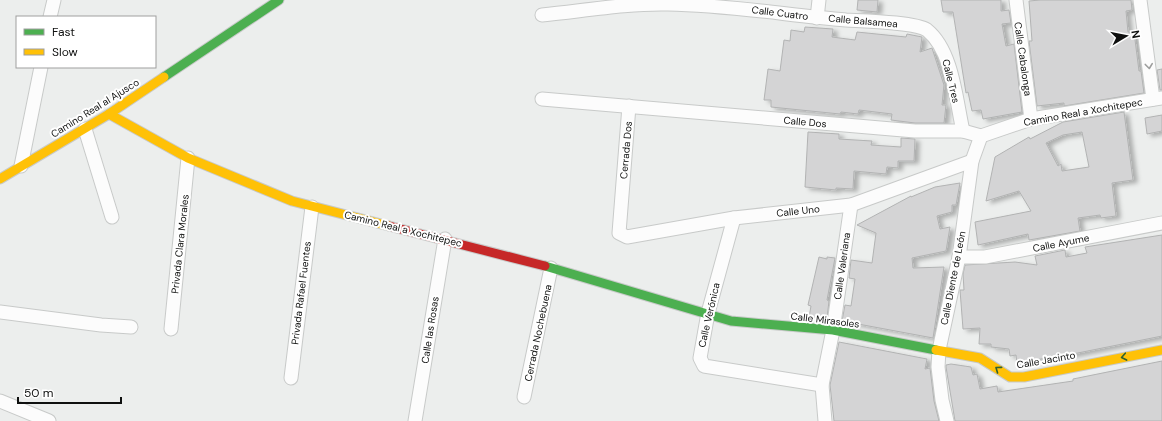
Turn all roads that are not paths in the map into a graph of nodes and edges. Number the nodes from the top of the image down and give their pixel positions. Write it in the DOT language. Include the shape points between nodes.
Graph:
graph roads {
  1 [pos="54,0"];
  2 [pos="279,0"];
  3 [pos="819,0"];
  4 [pos="1016,0"];
  5 [pos="1140,0"];
  6 [pos="719,3"];
  7 [pos="542,15"];
  8 [pos="50,16"];
  9 [pos="817,18"];
  10 [pos="909,25"];
  11 [pos="40,68"];
  12 [pos="542,99"];
  13 [pos="1157,99"];
  14 [pos="630,106"];
  15 [pos="109,114"];
  16 [pos="1031,119"];
  17 [pos="85,129"];
  18 [pos="963,131"];
  19 [pos="981,136"];
  20 [pos="188,158"];
  21 [pos="972,161"];
  22 [pos="21,166"];
  23 [pos="0,179"];
  24 [pos="851,205"];
  25 [pos="312,207"];
  26 [pos="112,217"];
  27 [pos="734,218"];
  28 [pos="1162,223"];
  29 [pos="619,233"];
  30 [pos="445,239"];
  31 [pos="959,257"];
  32 [pos="551,268"];
  33 [pos="0,312"];
  34 [pos="708,313"];
  35 [pos="131,327"];
  36 [pos="171,329"];
  37 [pos="833,330"];
  38 [pos="939,350"];
  39 [pos="1162,350"];
  40 [pos="291,378"];
  41 [pos="822,385"];
  42 [pos="524,397"];
  43 [pos="0,401"];
  44 [pos="50,421"];
  45 [pos="415,421"];
  46 [pos="825,421"];
  47 [pos="947,421"];
  1 -- 8 [label="street"];
  2 -- 15 [label="street, Camino Real al Ajusco"];
  3 -- 9 [label="street"];
  4 -- 16 [label="street, Calle Cabalonga"];
  5 -- 13 [label="street, one-way"];
  6 -- 7 [label="street, Calle Cuatro" via="666,4"];
  6 -- 9 [label="street, Calle Cuatro"];
  9 -- 10 [label="street, Calle Balsamea"];
  10 -- 18 [label="street, Calle Tres" via="926,29 937,40 951,72"];
  11 -- 22 [label="street"];
  12 -- 14 [label="street, Cerrada Dos"];
  13 -- 16 [label="street, Camino Real a Xochitepec"];
  14 -- 18 [label="street, Calle Dos" via="915,131"];
  14 -- 29 [label="street, Cerrada Dos"];
  15 -- 17 [label="street, Camino Real al Ajusco"];
  15 -- 20 [label="street, Camino Real a Xochitepec"];
  16 -- 19 [label="street, Camino Real a Xochitepec"];
  17 -- 22 [label="street, Camino Real al Ajusco"];
  17 -- 26 [label="street"];
  18 -- 19 [label="street, Calle Dos"];
  19 -- 21 [label="street, Calle Diente de León"];
  20 -- 25 [label="street, Camino Real a Xochitepec"];
  20 -- 36 [label="street, Privada Clara Morales"];
  21 -- 24 [label="street, Calle Uno"];
  21 -- 31 [label="street, Calle Diente de León"];
  22 -- 23 [label="street, Camino Real al Ajusco"];
  24 -- 27 [label="street, Calle Uno"];
  24 -- 37 [label="street, Calle Valeriana"];
  25 -- 30 [label="street, Camino Real a Xochitepec"];
  25 -- 40 [label="street, Privada Rafael Fuentes"];
  27 -- 29 [label="street, Calle Uno" via="627,237"];
  27 -- 34 [label="street, Calle Verónica"];
  28 -- 31 [label="street, Calle Ayume" via="985,257"];
  30 -- 32 [label="street, Camino Real a Xochitepec"];
  30 -- 45 [label="street, Calle las Rosas"];
  31 -- 38 [label="street, Calle Diente de León"];
  32 -- 34 [label="street, Camino Real a Xochitepec"];
  32 -- 42 [label="street, Cerrada Nochebuena"];
  33 -- 35 [label="street"];
  34 -- 37 [label="street, Calle Mirasoles" via="731,321"];
  34 -- 41 [label="street, Calle Verónica" via="700,358 704,366"];
  37 -- 38 [label="street, Calle Mirasoles"];
  37 -- 41 [label="street, Calle Valeriana"];
  39 -- 38 [label="street, Calle Jacinto, one-way" via="1024,377 1010,377 980,358"];
  38 -- 47 [label="street, Calle Diente de León" via="938,367"];
  41 -- 46 [label="street, Calle Valeriana"];
  43 -- 44 [label="street"];
}
